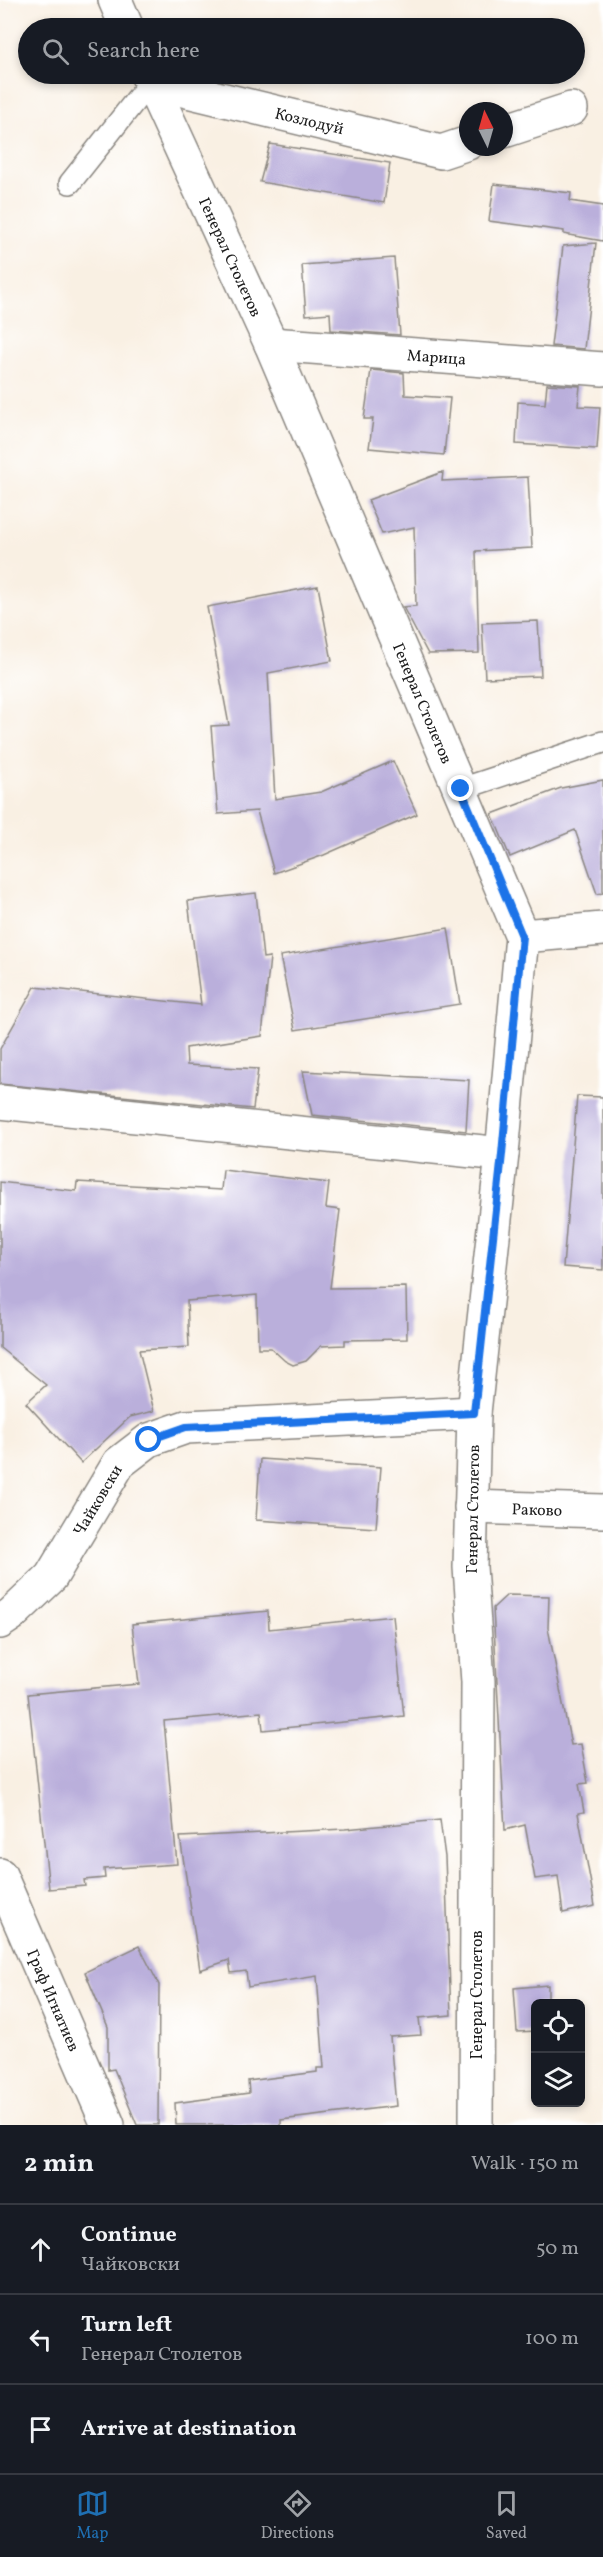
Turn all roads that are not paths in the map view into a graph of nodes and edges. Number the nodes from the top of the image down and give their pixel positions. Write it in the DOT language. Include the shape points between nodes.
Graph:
graph roads {
  1 [pos="115,0"];
  2 [pos="123,18"];
  3 [pos="144,84"];
  4 [pos="151,84"];
  5 [pos="172,84"];
  6 [pos="571,109"];
  7 [pos="513,128"];
  8 [pos="459,146"];
  9 [pos="70,183"];
  10 [pos="271,344"];
  11 [pos="603,369"];
  12 [pos="603,742"];
  13 [pos="461,789"];
  14 [pos="603,929"];
  15 [pos="522,936"];
  16 [pos="0,1102"];
  17 [pos="502,1154"];
  18 [pos="474,1413"];
  19 [pos="471,1507"];
  20 [pos="603,1511"];
  21 [pos="0,1622"];
  22 [pos="0,1875"];
  23 [pos="108,2125"];
  24 [pos="476,2125"];
  1 -- 2 [label="street"];
  3 -- 9 [label="lane"];
  4 -- 10 [label="street, Генерал Столетов"];
  5 -- 8 [label="street, Козлодуй" via="441,152"];
  6 -- 7 [label="street"];
  10 -- 11 [label="street, Марица"];
  10 -- 13 [label="street, Генерал Столетов"];
  12 -- 13 [label="lane"];
  13 -- 15 [label="street, Генерал Столетов"];
  14 -- 15 [label="street"];
  15 -- 17 [label="street, Генерал Столетов"];
  16 -- 17 [label="street"];
  17 -- 18 [label="street, Генерал Столетов"];
  18 -- 19 [label="street, Генерал Столетов"];
  18 -- 21 [label="street, Чайковски" via="186,1427 149,1440 119,1463 51,1577"];
  19 -- 20 [label="street, Раково"];
  19 -- 24 [label="street, Генерал Столетов" via="470,1566 478,1682"];
  22 -- 23 [label="street, Граф Игнатиев"];
}
